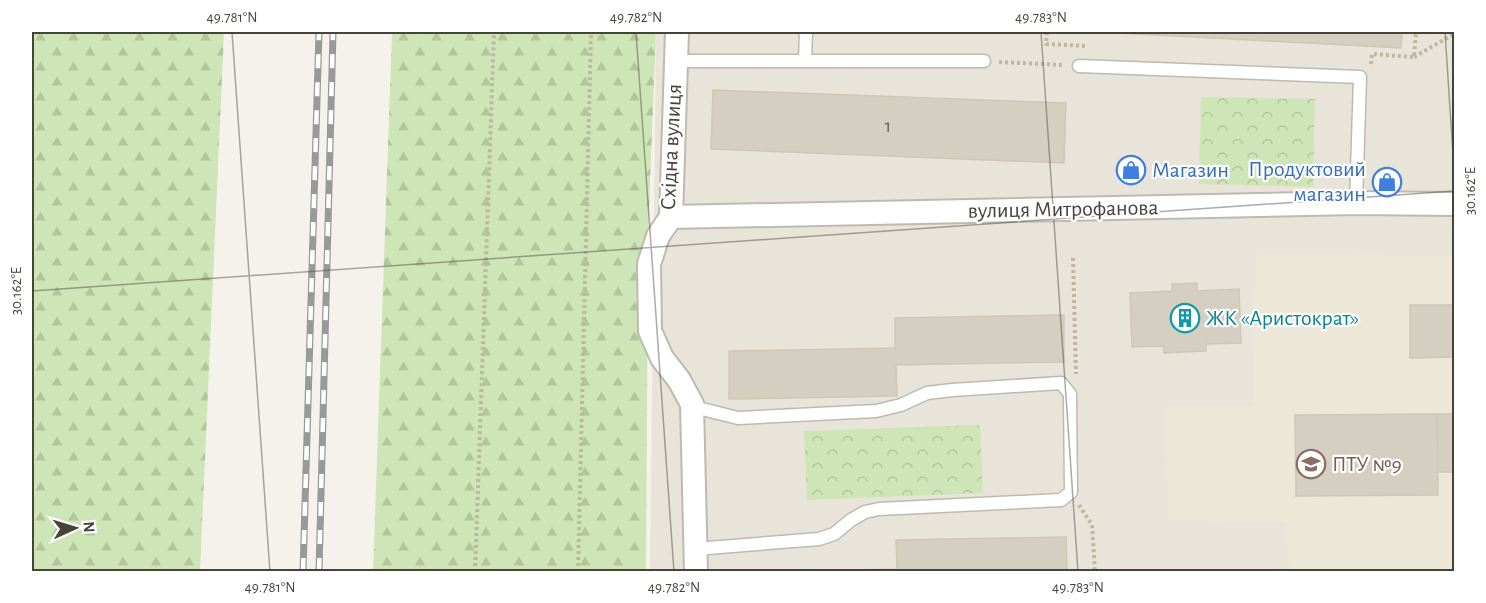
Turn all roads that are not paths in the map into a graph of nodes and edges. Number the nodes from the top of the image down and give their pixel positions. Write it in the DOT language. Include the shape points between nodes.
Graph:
graph roads {
  1 [pos="677,32"];
  2 [pos="806,32"];
  3 [pos="805,60"];
  4 [pos="675,61"];
  5 [pos="984,61"];
  6 [pos="1079,66"];
  7 [pos="1356,203"];
  8 [pos="1455,204"];
  9 [pos="671,217"];
  10 [pos="692,404"];
  11 [pos="695,549"];
  12 [pos="696,572"];
  1 -- 4 [label="street, Східна вулиця"];
  2 -- 3 [label="lane"];
  3 -- 4 [label="lane"];
  3 -- 5 [label="lane"];
  4 -- 9 [label="street, Східна вулиця"];
  6 -- 7 [label="lane" via="1360,77"];
  7 -- 8 [label="street, вулиця Митрофанова"];
  7 -- 9 [label="street, вулиця Митрофанова"];
  9 -- 10 [label="street, Східна вулиця" via="658,236 649,264 650,331 662,358"];
  10 -- 11 [label="street, Східна вулиця"];
  10 -- 11 [label="lane" via="738,418 876,411 927,393 964,389 1061,383 1070,394 1071,492 1061,500 879,509 819,539"];
  11 -- 12 [label="street, Східна вулиця"];
}
